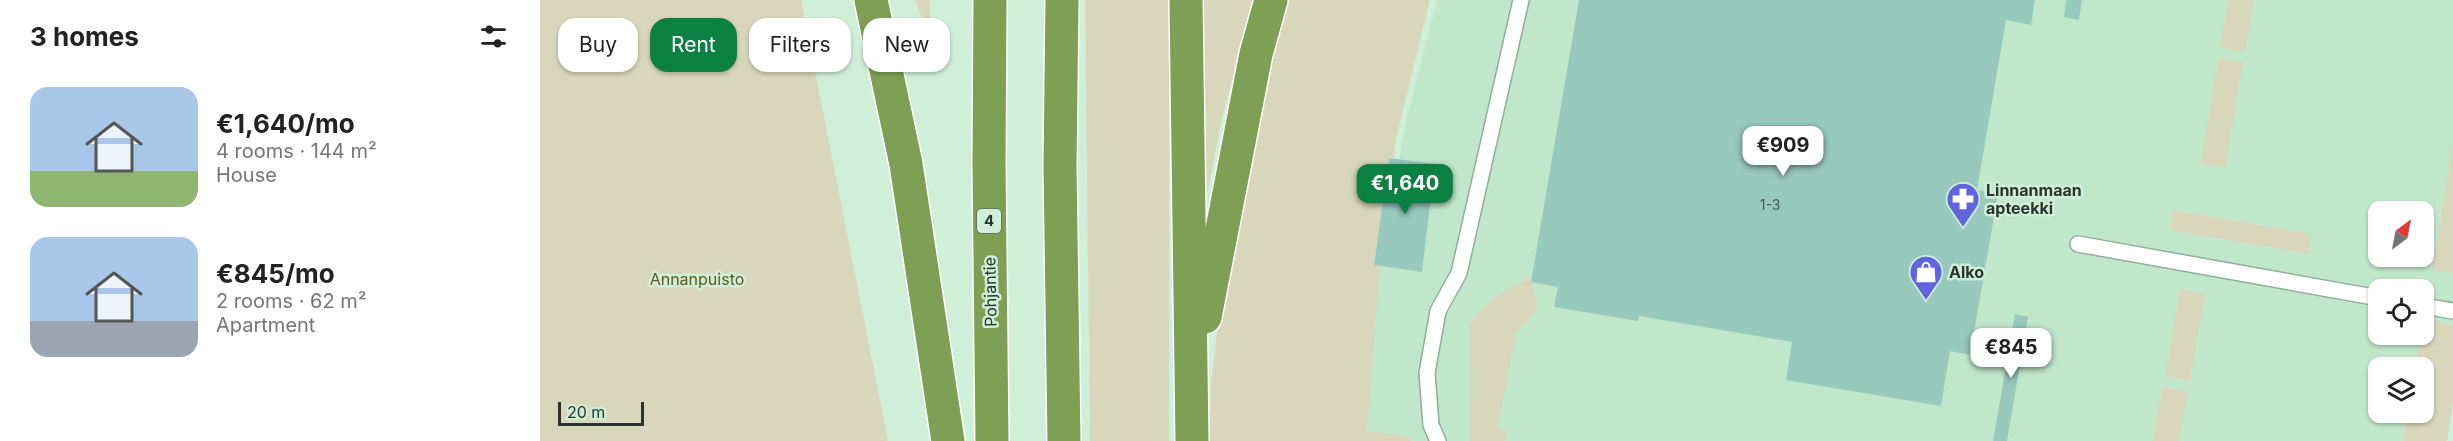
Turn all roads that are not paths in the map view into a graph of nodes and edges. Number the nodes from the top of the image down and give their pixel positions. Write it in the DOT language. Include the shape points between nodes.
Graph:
graph roads {
  1 [pos="871,0"];
  2 [pos="990,0"];
  3 [pos="1062,0"];
  4 [pos="1186,0"];
  5 [pos="1270,0"];
  6 [pos="1521,0"];
  7 [pos="2078,244"];
  8 [pos="2368,296"];
  9 [pos="2434,307"];
  10 [pos="2453,310"];
  11 [pos="1193,384"];
  12 [pos="948,441"];
  13 [pos="992,441"];
  14 [pos="1064,441"];
  15 [pos="1192,441"];
  16 [pos="1438,441"];
  1 -- 12 [label="highway" via="906,164"];
  2 -- 13 [label="highway, Pohjantie / 4"];
  3 -- 14 [label="highway"];
  4 -- 11 [label="highway"];
  5 -- 11 [label="highway" via="1256,54"];
  6 -- 16 [label="lane" via="1459,273 1436,321 1427,373 1431,425"];
  7 -- 8 [label="lane"];
  9 -- 10 [label="lane"];
  11 -- 15 [label="highway"];
}
